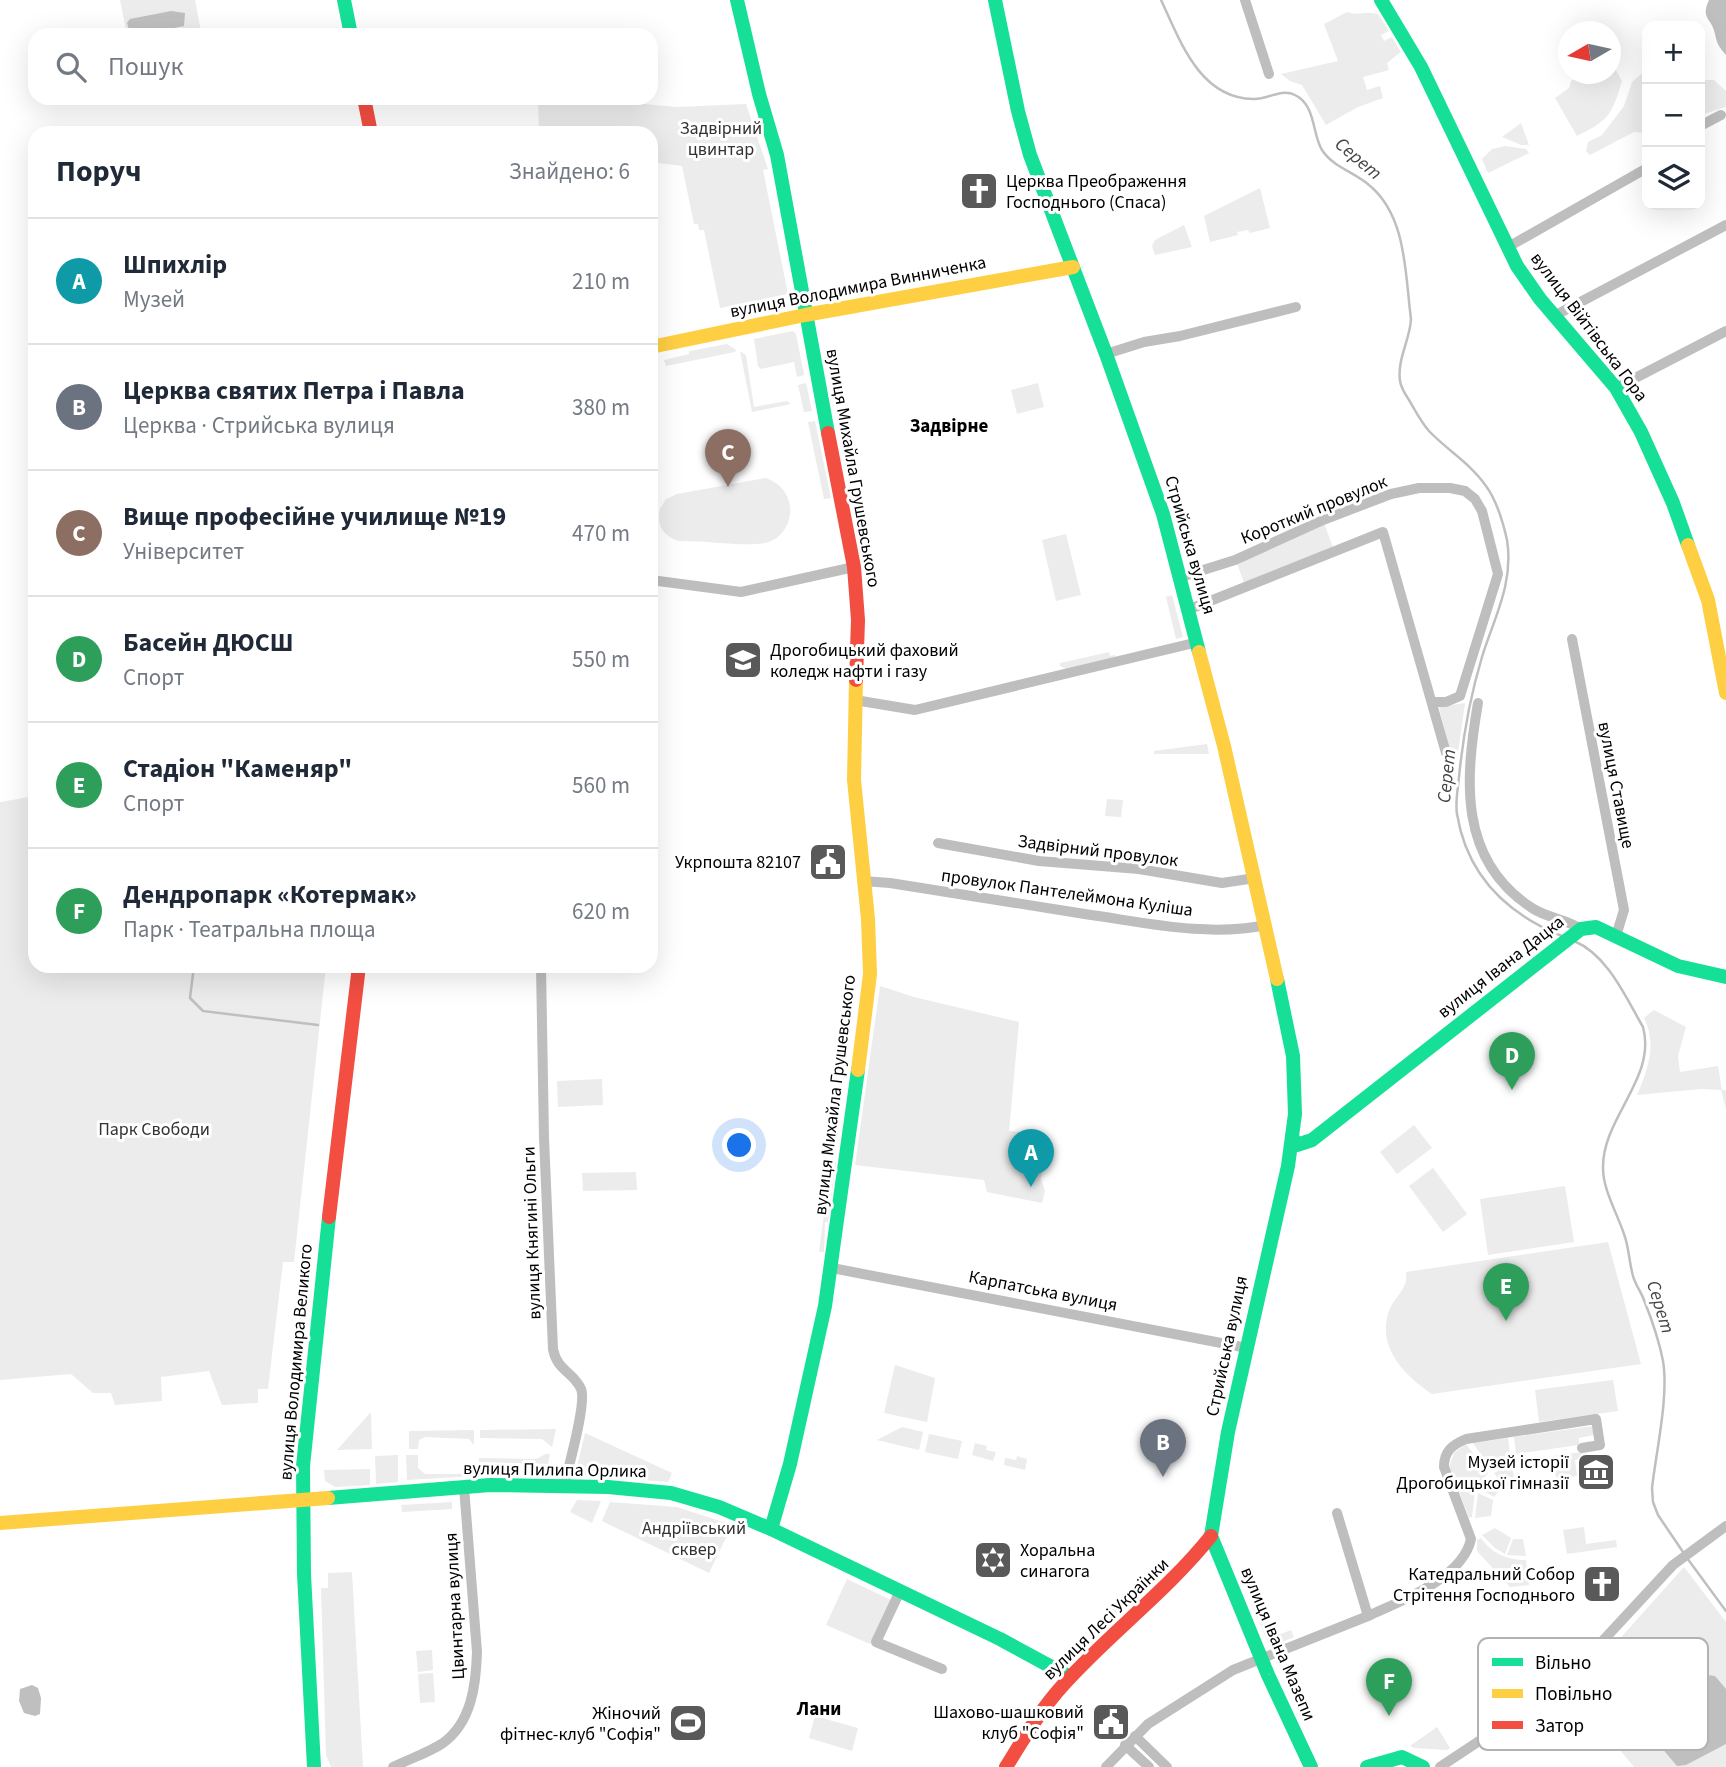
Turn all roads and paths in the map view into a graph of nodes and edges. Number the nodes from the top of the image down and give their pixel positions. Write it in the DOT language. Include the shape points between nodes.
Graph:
graph roads {
  1 [pos="344,0"];
  2 [pos="737,0"];
  3 [pos="995,0"];
  4 [pos="1245,0"];
  5 [pos="1381,0"];
  6 [pos="350,28"];
  7 [pos="1269,74"];
  8 [pos="365,105"];
  9 [pos="1721,115"];
  10 [pos="1705,123"];
  11 [pos="370,126"];
  12 [pos="1642,171"];
  13 [pos="1726,225"];
  14 [pos="1507,247"];
  15 [pos="1073,267"];
  16 [pos="1296,307"];
  17 [pos="805,315"];
  18 [pos="1554,316"];
  19 [pos="1726,331"];
  20 [pos="658,345"];
  21 [pos="1106,354"];
  22 [pos="1616,388"];
  23 [pos="854,567"];
  24 [pos="1181,577"];
  25 [pos="658,581"];
  26 [pos="1190,609"];
  27 [pos="1572,639"];
  28 [pos="1198,642"];
  29 [pos="1726,694"];
  30 [pos="855,700"];
  31 [pos="1433,702"];
  32 [pos="1478,703"];
  33 [pos="1446,753"];
  34 [pos="938,843"];
  35 [pos="1255,878"];
  36 [pos="863,881"];
  37 [pos="1266,925"];
  38 [pos="1577,931"];
  39 [pos="1616,936"];
  40 [pos="358,973"];
  41 [pos="541,973"];
  42 [pos="1726,977"];
  43 [pos="1300,1138"];
  44 [pos="832,1268"];
  45 [pos="1247,1348"];
  46 [pos="1582,1448"];
  47 [pos="564,1486"];
  48 [pos="464,1487"];
  49 [pos="303,1500"];
  50 [pos="1337,1513"];
  51 [pos="0,1523"];
  52 [pos="1726,1526"];
  53 [pos="771,1529"];
  54 [pos="1211,1536"];
  55 [pos="900,1591"];
  56 [pos="1368,1616"];
  57 [pos="1606,1638"];
  58 [pos="1261,1657"];
  59 [pos="942,1669"];
  60 [pos="1070,1677"];
  61 [pos="1135,1736"];
  62 [pos="1478,1742"];
  63 [pos="1125,1745"];
  64 [pos="314,1766"];
  65 [pos="393,1767"];
  66 [pos="1006,1767"];
  67 [pos="1106,1767"];
  68 [pos="1149,1767"];
  69 [pos="1167,1767"];
  70 [pos="1311,1767"];
  71 [pos="1367,1767"];
  72 [pos="1423,1767"];
  73 [pos="1440,1767"];
  1 -- 6 [label="street"];
  2 -- 17 [label="street, вулиця Михайла Грушевського" via="777,155"];
  3 -- 15 [label="street, Стрийська вулиця" via="1023,133"];
  4 -- 7 [label="street"];
  5 -- 14 [label="street, вулиця Війтівська Гора" via="1421,66"];
  8 -- 11 [label="street"];
  9 -- 10 [label="street"];
  12 -- 14 [label="street"];
  13 -- 18 [label="street"];
  14 -- 18 [label="street, вулиця Війтівська Гора"];
  15 -- 17 [label="street, вулиця Володимира Винниченка"];
  15 -- 21 [label="street, Стрийська вулиця"];
  16 -- 21 [label="street"];
  17 -- 20 [label="street, вулиця Володимира Винниченка"];
  17 -- 23 [label="street, вулиця Михайла Грушевського"];
  18 -- 22 [label="street, вулиця Війтівська Гора"];
  19 -- 22 [label="street"];
  21 -- 24 [label="street, Стрийська вулиця"];
  22 -- 29 [label="street, вулиця Війтівська Гора" via="1662,475 1697,568 1712,615"];
  23 -- 25 [label="street" via="741,592"];
  23 -- 30 [label="street, вулиця Михайла Грушевського" via="858,628"];
  24 -- 26 [label="street, Стрийська вулиця"];
  24 -- 31 [label="street, Короткий провулок" via="1235,560 1391,494 1419,488 1465,491 1482,511 1498,574 1460,696"];
  26 -- 28 [label="street, Стрийська вулиця"];
  26 -- 31 [label="street" via="1383,532"];
  27 -- 39 [label="street, вулиця Ставище" via="1624,910"];
  28 -- 30 [label="street" via="915,710"];
  28 -- 35 [label="street, Стрийська вулиця"];
  30 -- 36 [label="street, вулиця Михайла Грушевського" via="854,780"];
  31 -- 33 [label="street"];
  32 -- 38 [label="street" via="1470,801 1483,853 1497,877 1532,909"];
  34 -- 35 [label="street, Задвірний провулок" via="1040,861 1139,869 1222,883"];
  35 -- 37 [label="street, Стрийська вулиця"];
  36 -- 37 [label="street, провулок Пантелеймона Куліша" via="1192,928"];
  36 -- 44 [label="street, вулиця Михайла Грушевського" via="871,980"];
  37 -- 43 [label="street, Стрийська вулиця" via="1293,1056"];
  38 -- 39 [label="street, вулиця Івана Дацка" via="1596,927"];
  38 -- 43 [label="street, вулиця Івана Дацка" via="1324,1131"];
  39 -- 42 [label="street, вулиця Івана Дацка" via="1678,966"];
  40 -- 49 [label="street, вулиця Володимира Великого" via="313,1364"];
  41 -- 47 [label="street, вулиця Княгині Ольги" via="552,1349 557,1364 583,1393"];
  43 -- 45 [label="street, Стрийська вулиця" via="1288,1166"];
  44 -- 45 [label="street, Карпатська вулиця"];
  44 -- 53 [label="street, вулиця Михайла Грушевського" via="797,1436"];
  45 -- 54 [label="street, Стрийська вулиця"];
  46 -- 56 [label="street" via="1600,1445 1596,1419 1455,1443 1445,1456 1444,1467 1471,1539 1469,1550 1456,1567 1431,1584"];
  47 -- 48 [label="street, вулиця Пилипа Орлика"];
  47 -- 53 [label="street, вулиця Пилипа Орлика" via="671,1493"];
  48 -- 49 [label="street, вулиця Пилипа Орлика"];
  48 -- 65 [label="street, Цвинтарна вулиця" via="477,1652 473,1697 446,1740"];
  49 -- 51 [label="street, вулиця Пилипа Орлика"];
  49 -- 64 [label="street, вулиця Володимира Великого"];
  50 -- 56 [label="street"];
  52 -- 57 [label="street" via="1679,1560"];
  53 -- 55 [label="street, вулиця Пилипа Орлика"];
  54 -- 58 [label="street, вулиця Івана Мазепи"];
  54 -- 60 [label="street, вулиця Лесі Українки" via="1184,1570"];
  55 -- 59 [label="street" via="876,1642"];
  55 -- 60 [label="street, вулиця Пилипа Орлика"];
  56 -- 58 [label="street"];
  58 -- 61 [label="street" via="1204,1688"];
  58 -- 70 [label="street, вулиця Івана Мазепи"];
  60 -- 66 [label="street, вулиця Лесі Українки"];
  61 -- 63 [label="street"];
  61 -- 69 [label="street"];
  62 -- 73 [label="street"];
  63 -- 67 [label="street"];
  63 -- 68 [label="street"];
  71 -- 72 [label="street" via="1402,1757"];
}
